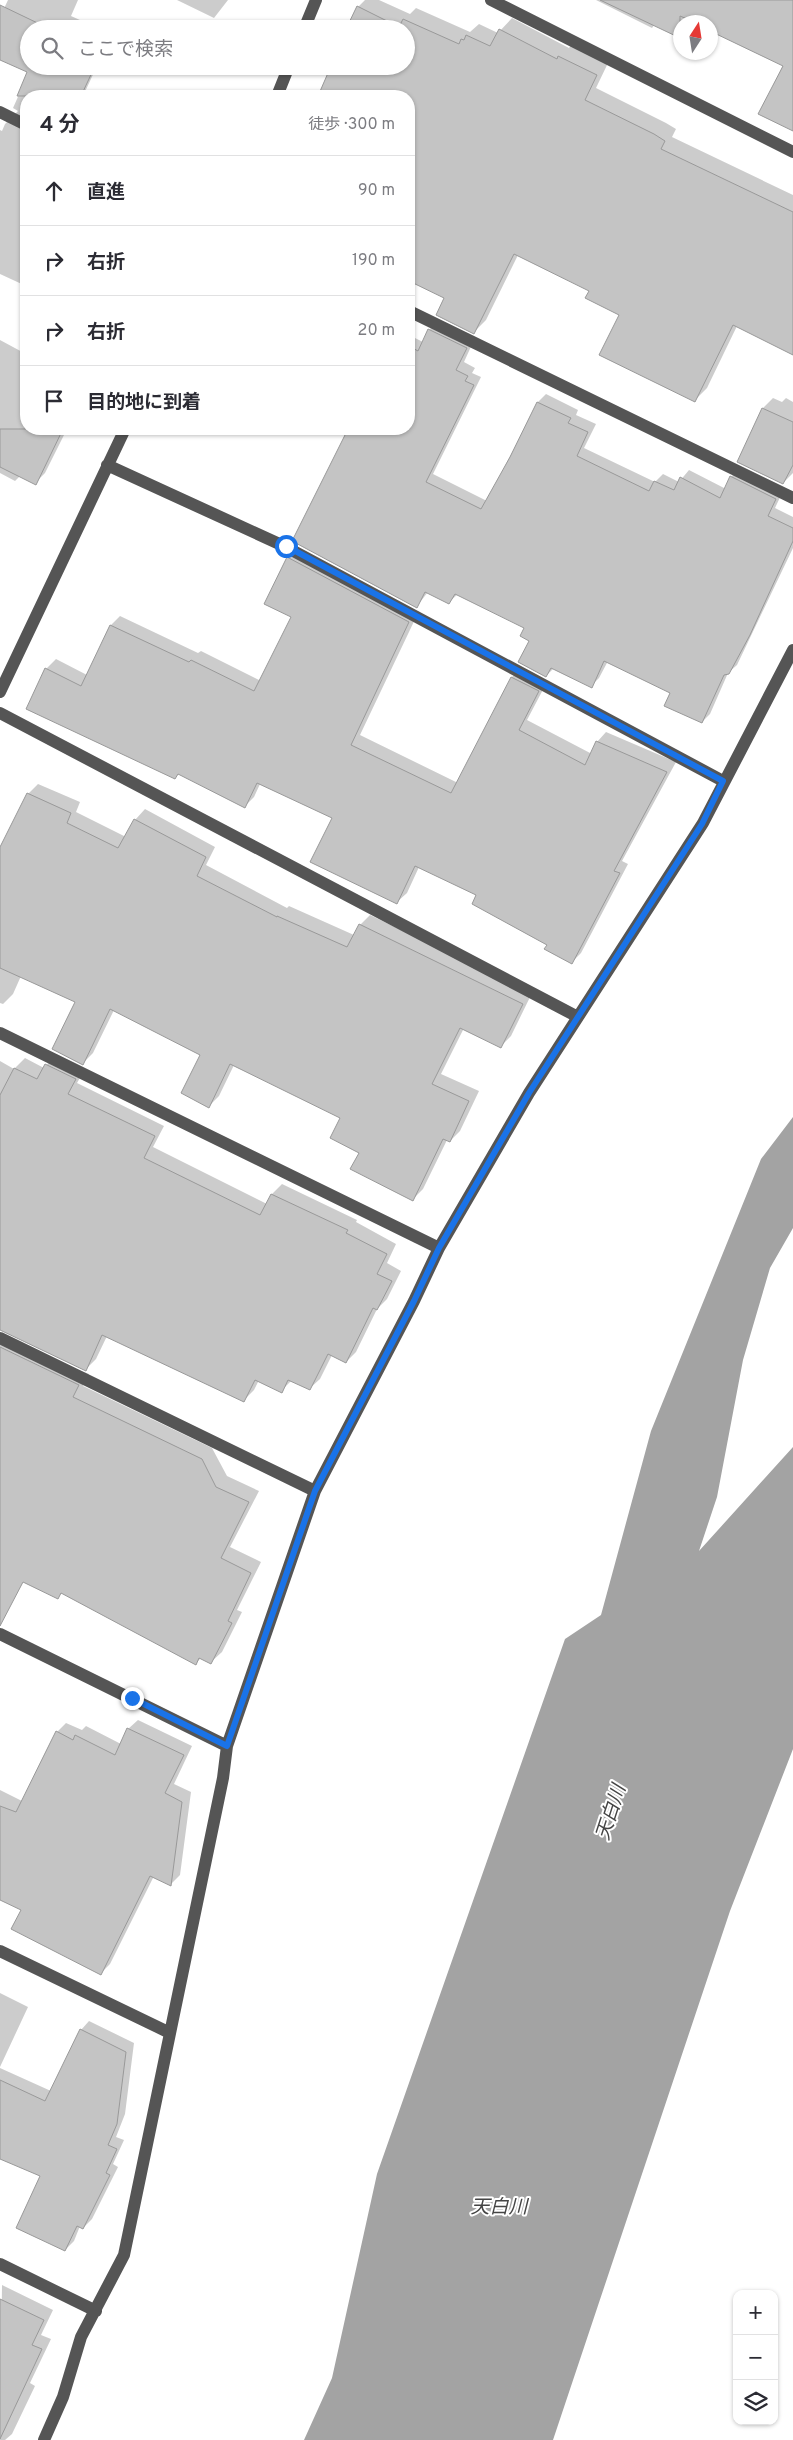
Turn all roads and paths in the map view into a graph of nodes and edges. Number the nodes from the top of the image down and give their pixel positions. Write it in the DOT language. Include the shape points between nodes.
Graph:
graph roads {
  1 [pos="316,0"];
  2 [pos="491,0"];
  3 [pos="308,20"];
  4 [pos="285,75"];
  5 [pos="279,90"];
  6 [pos="0,112"];
  7 [pos="20,122"];
  8 [pos="793,152"];
  9 [pos="415,315"];
  10 [pos="122,435"];
  11 [pos="107,465"];
  12 [pos="793,498"];
  13 [pos="793,650"];
  14 [pos="0,692"];
  15 [pos="0,713"];
  16 [pos="723,781"];
  17 [pos="578,1017"];
  18 [pos="0,1033"];
  19 [pos="439,1248"];
  20 [pos="0,1338"];
  21 [pos="315,1491"];
  22 [pos="0,1634"];
  23 [pos="227,1746"];
  24 [pos="0,1951"];
  25 [pos="170,2033"];
  26 [pos="0,2264"];
  27 [pos="96,2311"];
  28 [pos="44,2440"];
  1 -- 3 [label="street"];
  2 -- 8 [label="street"];
  4 -- 5 [label="street"];
  6 -- 7 [label="street"];
  9 -- 12 [label="street"];
  10 -- 11 [label="street"];
  11 -- 14 [label="street"];
  11 -- 16 [label="street" via="286,546"];
  13 -- 16 [label="street"];
  15 -- 17 [label="street"];
  16 -- 17 [label="street" via="702,824"];
  17 -- 19 [label="street" via="529,1093"];
  18 -- 19 [label="street"];
  19 -- 21 [label="street"];
  20 -- 21 [label="street"];
  21 -- 23 [label="street"];
  22 -- 23 [label="street"];
  23 -- 25 [label="street" via="224,1778"];
  24 -- 25 [label="street"];
  25 -- 27 [label="street" via="124,2255"];
  26 -- 27 [label="street"];
  27 -- 28 [label="street" via="81,2337 63,2397"];
}
